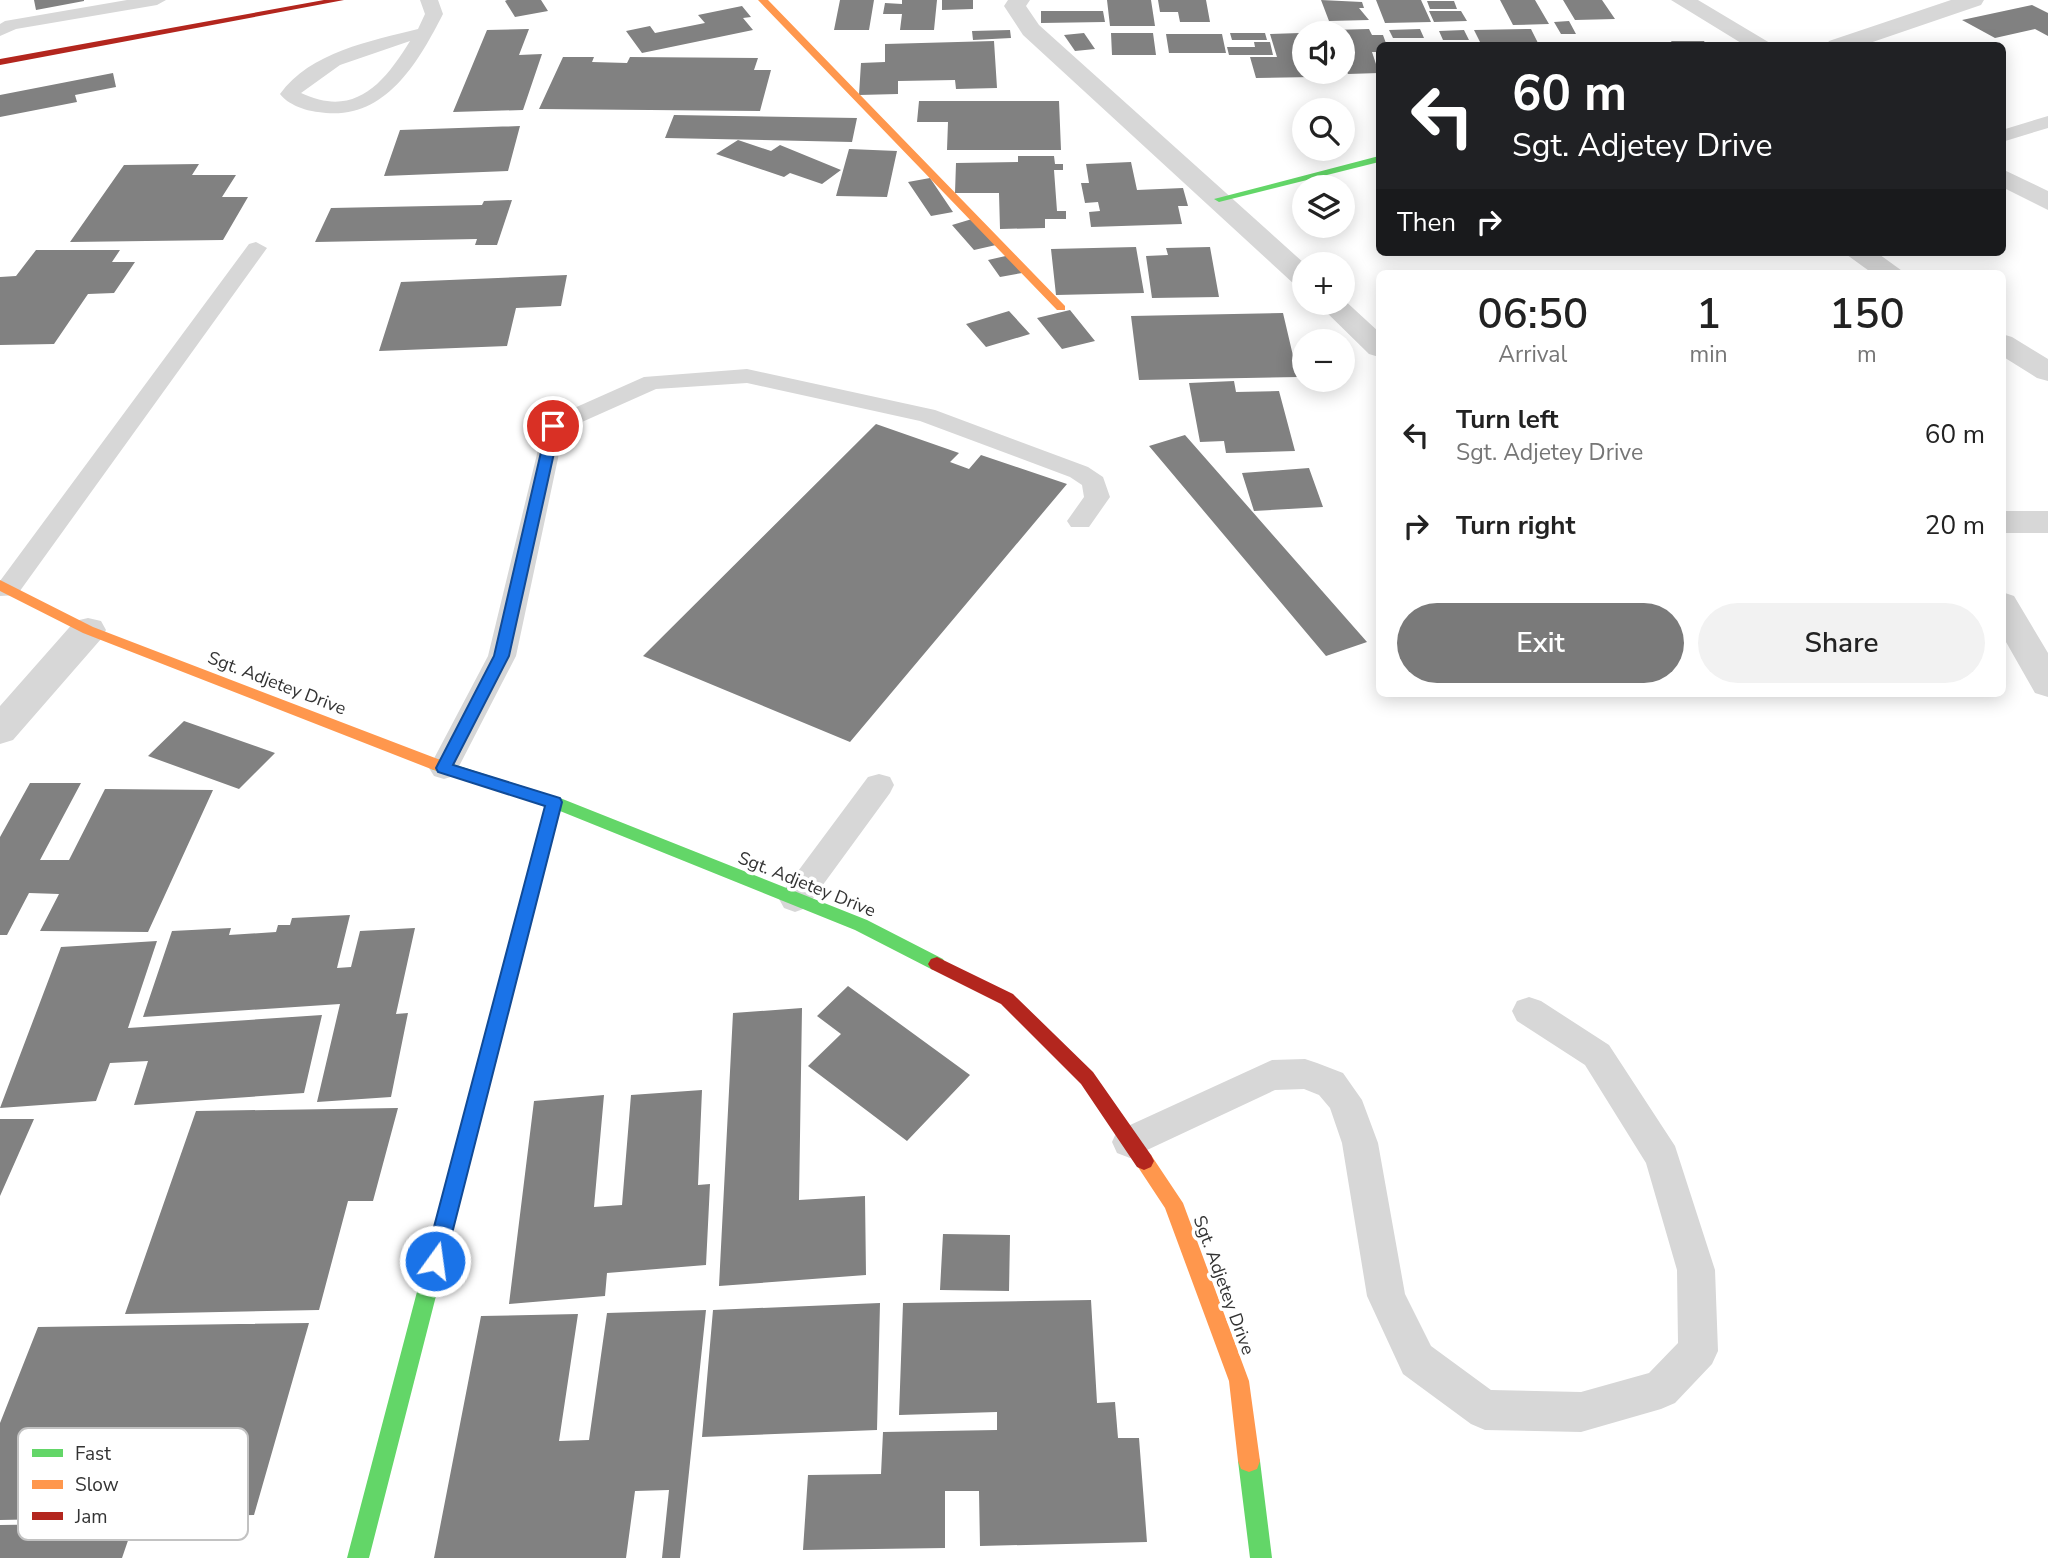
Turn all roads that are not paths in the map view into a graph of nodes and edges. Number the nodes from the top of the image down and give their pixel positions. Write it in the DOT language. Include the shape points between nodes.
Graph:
graph roads {
  1 [pos="156,0"];
  2 [pos="339,0"];
  3 [pos="429,0"];
  4 [pos="763,0"];
  5 [pos="1019,0"];
  6 [pos="1682,0"];
  7 [pos="1958,2"];
  8 [pos="0,31"];
  9 [pos="425,33"];
  10 [pos="1757,42"];
  11 [pos="1848,42"];
  12 [pos="2,58"];
  13 [pos="2048,122"];
  14 [pos="2006,135"];
  15 [pos="1376,160"];
  16 [pos="2006,179"];
  17 [pos="1219,199"];
  18 [pos="2048,202"];
  19 [pos="256,248"];
  20 [pos="1863,256"];
  21 [pos="1292,267"];
  22 [pos="1886,270"];
  23 [pos="1061,307"];
  24 [pos="1344,315"];
  25 [pos="1376,345"];
  26 [pos="2006,346"];
  27 [pos="2048,372"];
  28 [pos="1080,521"];
  29 [pos="2006,522"];
  30 [pos="2048,522"];
  31 [pos="4,587"];
  32 [pos="2006,611"];
  33 [pos="88,631"];
  34 [pos="2048,684"];
  35 [pos="0,730"];
  36 [pos="444,768"];
  37 [pos="880,785"];
  38 [pos="554,802"];
  39 [pos="795,899"];
  40 [pos="1529,1011"];
  41 [pos="1130,1142"];
  42 [pos="358,1558"];
  43 [pos="1261,1558"];
  1 -- 8 [label="lane" via="11,25"];
  2 -- 12 [label="street"];
  3 -- 9 [label="lane" via="434,14"];
  4 -- 23 [label="street"];
  5 -- 17 [label="street" via="1016,6 1031,30"];
  6 -- 10 [label="street"];
  7 -- 11 [label="street"];
  9 -- 9 [label="lane" via="324,65 289,94 306,105 334,108 365,103 404,69"];
  13 -- 14 [label="lane"];
  15 -- 17 [label="street"];
  16 -- 18 [label="street"];
  17 -- 21 [label="street"];
  19 -- 31 [label="lane"];
  20 -- 22 [label="street"];
  24 -- 25 [label="street"];
  26 -- 27 [label="street"];
  28 -- 36 [label="lane" via="1097,497 1094,482 1079,472 928,415 747,376 652,382 553,426 502,656"];
  29 -- 30 [label="street"];
  31 -- 33 [label="street, Sgt. Adjetey Drive"];
  32 -- 34 [label="street"];
  33 -- 35 [label="street"];
  33 -- 36 [label="street, Sgt. Adjetey Drive"];
  36 -- 38 [label="street, Sgt. Adjetey Drive"];
  37 -- 39 [label="lane"];
  38 -- 39 [label="street, Sgt. Adjetey Drive"];
  38 -- 42 [label="street"];
  39 -- 41 [label="street, Sgt. Adjetey Drive" via="861,925 1007,999 1087,1078"];
  40 -- 41 [label="lane" via="1597,1055 1662,1157 1696,1270 1698,1351 1661,1389 1581,1412 1485,1410 1417,1360 1386,1296 1360,1143 1345,1100 1331,1084 1305,1074 1272,1075"];
  41 -- 43 [label="street, Sgt. Adjetey Drive" via="1173,1203 1239,1381"];
}
